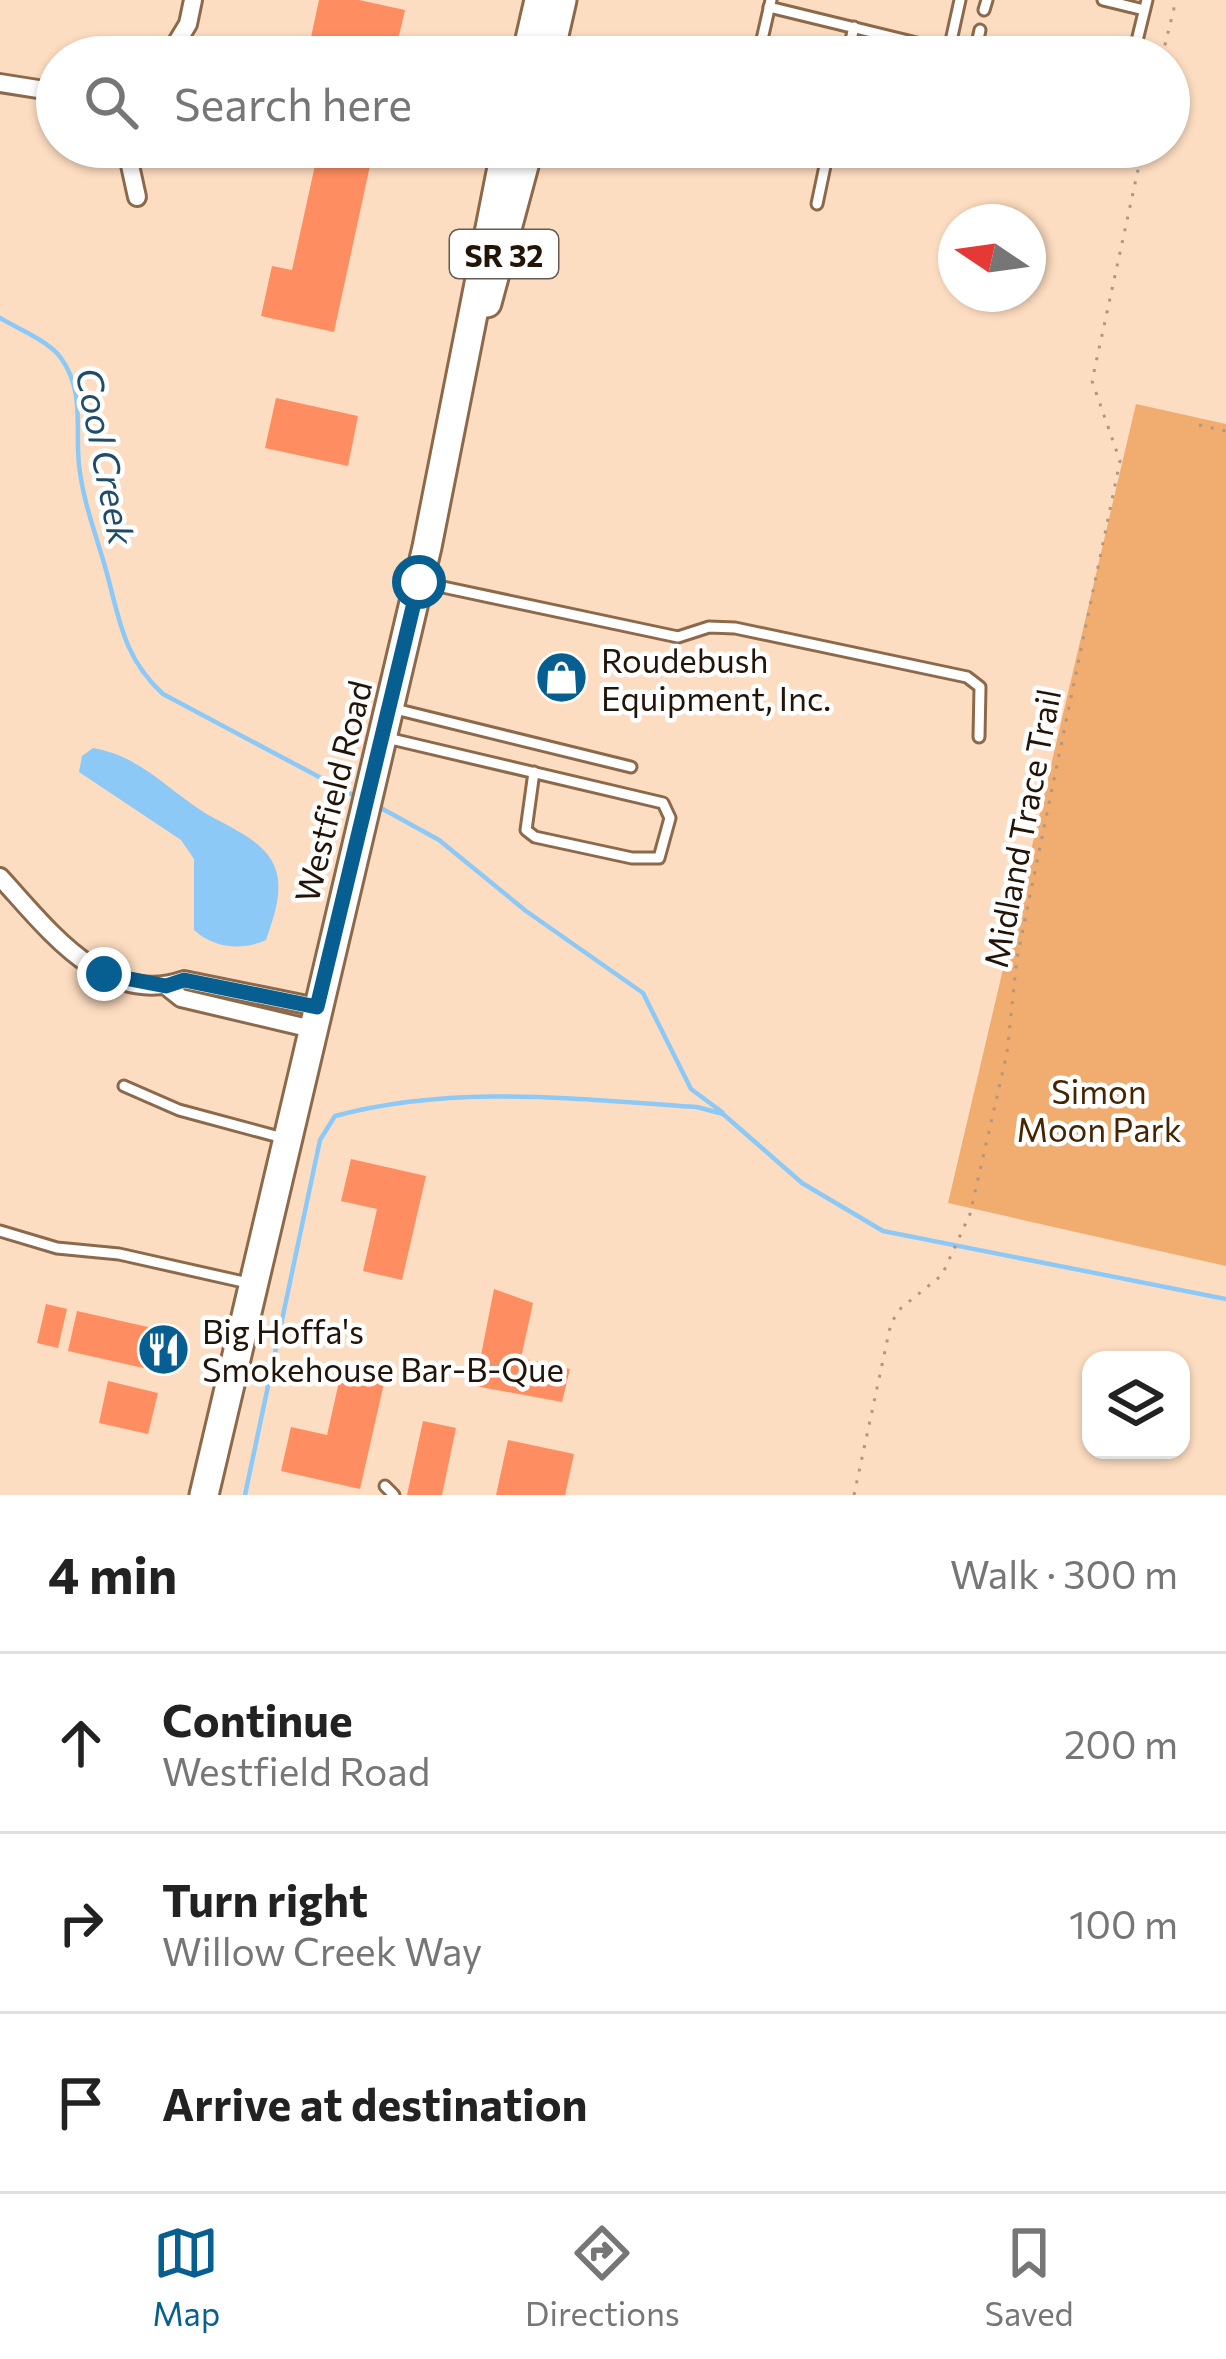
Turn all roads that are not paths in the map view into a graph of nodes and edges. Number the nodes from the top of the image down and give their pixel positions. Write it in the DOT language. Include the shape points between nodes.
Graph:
graph roads {
  1 [pos="193,0"];
  2 [pos="539,0"];
  3 [pos="562,0"];
  4 [pos="800,0"];
  5 [pos="960,0"];
  6 [pos="1103,0"];
  7 [pos="770,4"];
  8 [pos="1145,5"];
  9 [pos="797,14"];
  10 [pos="854,27"];
  11 [pos="980,30"];
  12 [pos="181,36"];
  13 [pos="531,36"];
  14 [pos="554,36"];
  15 [pos="763,36"];
  16 [pos="852,36"];
  17 [pos="891,36"];
  18 [pos="952,36"];
  19 [pos="979,36"];
  20 [pos="1138,36"];
  21 [pos="0,83"];
  22 [pos="36,89"];
  23 [pos="131,168"];
  24 [pos="501,168"];
  25 [pos="524,168"];
  26 [pos="825,168"];
  27 [pos="137,197"];
  28 [pos="817,204"];
  29 [pos="468,358"];
  30 [pos="419,582"];
  31 [pos="389,708"];
  32 [pos="382,736"];
  33 [pos="979,737"];
  34 [pos="631,767"];
  35 [pos="535,772"];
  36 [pos="0,877"];
  37 [pos="314,1018"];
  38 [pos="124,1086"];
  39 [pos="287,1139"];
  40 [pos="0,1231"];
  41 [pos="253,1284"];
  42 [pos="385,1486"];
  43 [pos="204,1495"];
  44 [pos="394,1495"];
  1 -- 12 [label="street"];
  2 -- 13 [label="main road"];
  3 -- 14 [label="main road"];
  4 -- 9 [label="lane"];
  5 -- 18 [label="lane"];
  6 -- 8 [label="lane"];
  7 -- 9 [label="lane"];
  7 -- 15 [label="lane"];
  8 -- 20 [label="lane"];
  9 -- 10 [label="lane"];
  10 -- 16 [label="lane"];
  10 -- 17 [label="lane"];
  11 -- 19 [label="lane"];
  21 -- 22 [label="street"];
  23 -- 27 [label="street"];
  24 -- 29 [label="main road, Westfield Road / SR 32"];
  25 -- 29 [label="main road, Westfield Road / SR 32"];
  26 -- 28 [label="lane"];
  29 -- 30 [label="main road, Westfield Road / SR 32"];
  30 -- 31 [label="main road, Westfield Road / SR 32"];
  30 -- 33 [label="lane" via="679,637 734,628 967,677 980,687"];
  31 -- 32 [label="main road, Westfield Road / SR 32"];
  31 -- 34 [label="lane"];
  32 -- 35 [label="lane"];
  32 -- 37 [label="main road, Westfield Road / SR 32"];
  35 -- 35 [label="lane" via="663,803 670,818 658,858 535,837 526,830"];
  36 -- 37 [label="street" via="104,974 166,986 181,998"];
  37 -- 39 [label="main road, Westfield Road / SR 32"];
  38 -- 39 [label="lane"];
  39 -- 41 [label="main road, Westfield Road / SR 32"];
  40 -- 41 [label="lane"];
  41 -- 43 [label="main road, SR 32"];
  42 -- 44 [label="lane"];
}
